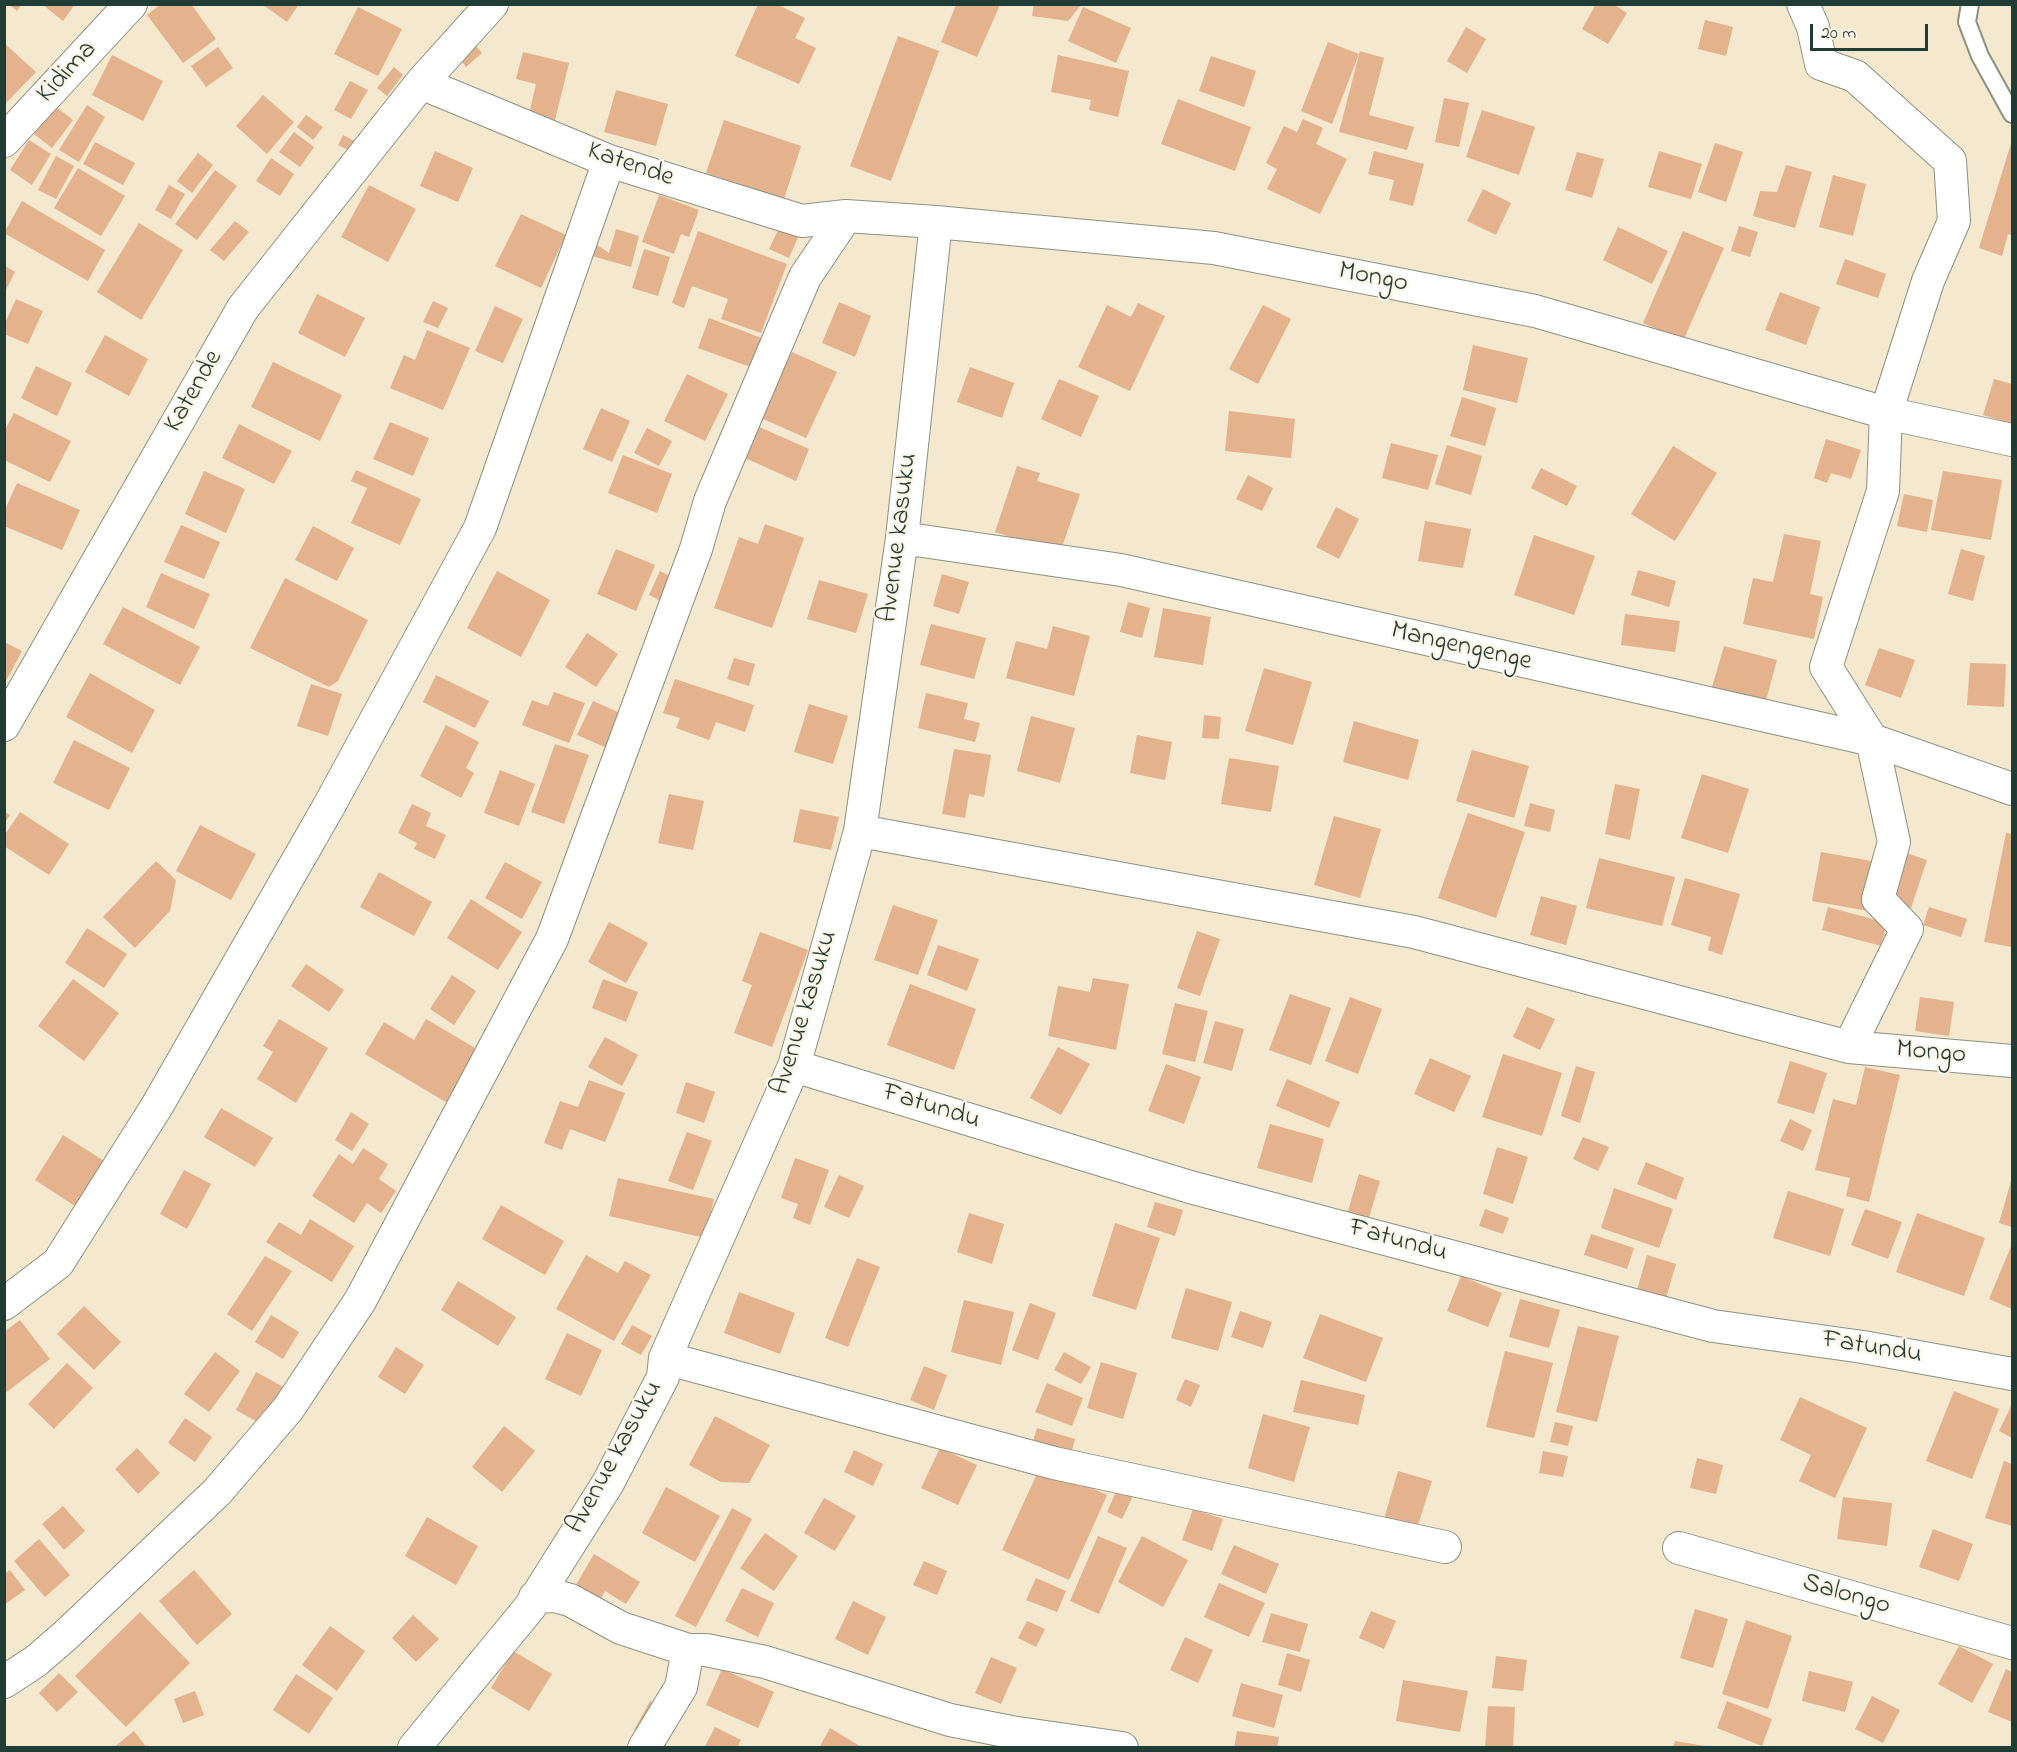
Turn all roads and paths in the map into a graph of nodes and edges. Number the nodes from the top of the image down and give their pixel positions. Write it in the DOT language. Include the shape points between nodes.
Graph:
graph roads {
  1 [pos="131,4"];
  2 [pos="492,4"];
  3 [pos="1803,4"];
  4 [pos="1970,4"];
  5 [pos="421,83"];
  6 [pos="2011,113"];
  7 [pos="4,141"];
  8 [pos="609,161"];
  9 [pos="846,216"];
  10 [pos="936,222"];
  11 [pos="1886,413"];
  12 [pos="2013,441"];
  13 [pos="902,538"];
  14 [pos="4,725"];
  15 [pos="1872,740"];
  16 [pos="2013,789"];
  17 [pos="860,831"];
  18 [pos="1849,1047"];
  19 [pos="2013,1061"];
  20 [pos="795,1066"];
  21 [pos="4,1304"];
  22 [pos="665,1358"];
  23 [pos="2013,1374"];
  24 [pos="1445,1547"];
  25 [pos="1678,1548"];
  26 [pos="535,1598"];
  27 [pos="2013,1643"];
  28 [pos="688,1650"];
  29 [pos="4,1682"];
  30 [pos="414,1748"];
  31 [pos="644,1748"];
  32 [pos="1122,1748"];
  1 -- 7 [label="street, Kidima"];
  2 -- 5 [label="street, Katende"];
  3 -- 11 [label="street" via="1821,64 1855,76 1950,161 1954,221 1928,281"];
  4 -- 6 [label="lane" via="1970,30"];
  5 -- 8 [label="street, Katende"];
  5 -- 14 [label="street, Katende" via="243,308"];
  8 -- 9 [label="street, Katende" via="802,221"];
  8 -- 21 [label="street" via="480,528 329,806 157,1106 58,1263"];
  9 -- 10 [label="street, Mongo"];
  9 -- 29 [label="street" via="805,277 710,501 696,549 552,939 360,1301 288,1409 217,1492 66,1635"];
  10 -- 11 [label="street, Mongo" via="1214,249 1535,311"];
  10 -- 13 [label="street, Avenue kasuku"];
  11 -- 12 [label="street, Mongo"];
  11 -- 15 [label="street" via="1882,491 1826,667"];
  13 -- 15 [label="street, Mangengenge" via="1121,570"];
  13 -- 17 [label="street, Avenue kasuku"];
  15 -- 16 [label="street, Mangengenge"];
  15 -- 18 [label="street" via="1894,842 1878,899 1907,929"];
  17 -- 18 [label="street, Mongo" via="1414,932"];
  17 -- 20 [label="street, Avenue kasuku"];
  18 -- 19 [label="street, Mongo"];
  20 -- 22 [label="street, Avenue kasuku"];
  20 -- 23 [label="street, Fatundu" via="1190,1187 1713,1326"];
  22 -- 24 [label="street" via="1054,1463"];
  22 -- 26 [label="street, Avenue kasuku" via="663,1377 608,1483"];
  25 -- 27 [label="street, Salongo"];
  26 -- 28 [label="street" via="555,1596 570,1600 621,1628"];
  26 -- 30 [label="street, Avenue kasuku"];
  28 -- 31 [label="street" via="681,1687"];
  28 -- 32 [label="street" via="765,1662 950,1720"];
}
